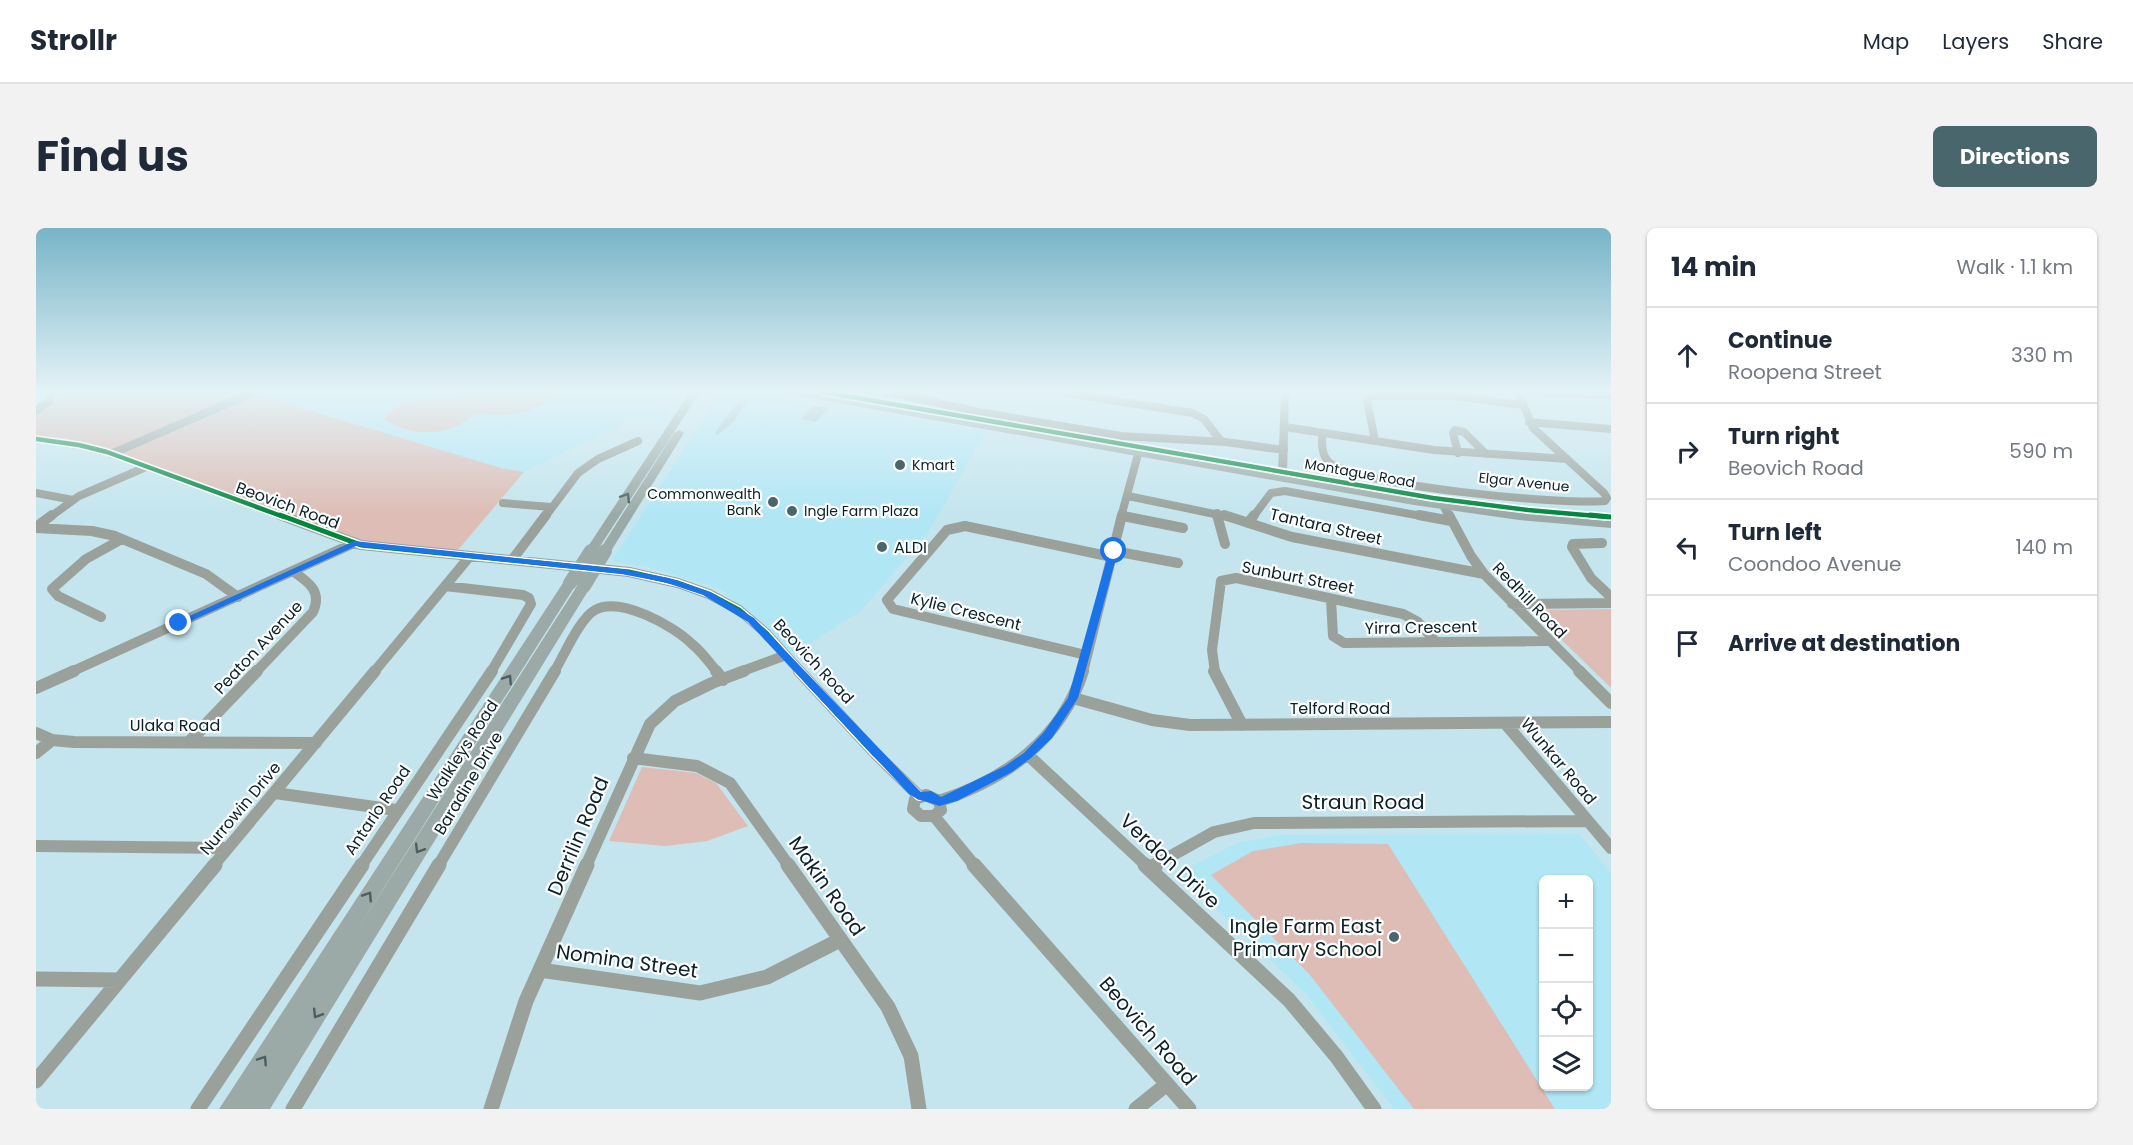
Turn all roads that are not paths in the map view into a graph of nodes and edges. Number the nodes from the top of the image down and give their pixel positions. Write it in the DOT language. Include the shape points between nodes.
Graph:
graph roads {
  1 [pos="159,433"];
  2 [pos="669,433"];
  3 [pos="677,433"];
  4 [pos="1038,433"];
  5 [pos="1047,433"];
  6 [pos="1104,433"];
  7 [pos="1215,433"];
  8 [pos="1285,433"];
  9 [pos="1322,433"];
  10 [pos="1373,433"];
  11 [pos="1453,433"];
  12 [pos="1465,433"];
  13 [pos="1540,433"];
  14 [pos="36,440"];
  15 [pos="638,441"];
  16 [pos="1221,441"];
  17 [pos="1374,441"];
  18 [pos="1139,450"];
  19 [pos="1284,450"];
  20 [pos="1458,453"];
  21 [pos="111,454"];
  22 [pos="1486,454"];
  23 [pos="1567,459"];
  24 [pos="146,467"];
  25 [pos="1283,475"];
  26 [pos="36,493"];
  27 [pos="1128,496"];
  28 [pos="73,500"];
  29 [pos="1441,502"];
  30 [pos="503,503"];
  31 [pos="551,507"];
  32 [pos="1217,513"];
  33 [pos="1123,516"];
  34 [pos="1611,517"];
  35 [pos="1451,521"];
  36 [pos="1248,523"];
  37 [pos="1611,524"];
  38 [pos="36,528"];
  39 [pos="1183,528"];
  40 [pos="122,539"];
  41 [pos="354,543"];
  42 [pos="1602,543"];
  43 [pos="1225,544"];
  44 [pos="598,551"];
  45 [pos="1113,554"];
  46 [pos="470,556"];
  47 [pos="512,560"];
  48 [pos="1178,563"];
  49 [pos="294,572"];
  50 [pos="1484,574"];
  51 [pos="577,584"];
  52 [pos="445,586"];
  53 [pos="238,597"];
  54 [pos="1611,597"];
  55 [pos="1331,599"];
  56 [pos="1611,603"];
  57 [pos="1512,604"];
  58 [pos="101,617"];
  59 [pos="1548,641"];
  60 [pos="1436,642"];
  61 [pos="786,655"];
  62 [pos="1086,655"];
  63 [pos="723,680"];
  64 [pos="36,688"];
  65 [pos="1073,698"];
  66 [pos="1611,703"];
  67 [pos="1611,722"];
  68 [pos="1505,723"];
  69 [pos="1242,725"];
  70 [pos="36,733"];
  71 [pos="52,740"];
  72 [pos="189,742"];
  73 [pos="316,743"];
  74 [pos="36,753"];
  75 [pos="1028,755"];
  76 [pos="633,758"];
  77 [pos="275,793"];
  78 [pos="919,796"];
  79 [pos="939,801"];
  80 [pos="396,810"];
  81 [pos="934,816"];
  82 [pos="1588,821"];
  83 [pos="36,846"];
  84 [pos="228,848"];
  85 [pos="1611,848"];
  86 [pos="1149,869"];
  87 [pos="840,939"];
  88 [pos="540,970"];
  89 [pos="36,979"];
  90 [pos="120,980"];
  91 [pos="36,1081"];
  92 [pos="1167,1084"];
  93 [pos="198,1109"];
  94 [pos="231,1109"];
  95 [pos="257,1109"];
  96 [pos="293,1109"];
  97 [pos="491,1109"];
  98 [pos="919,1109"];
  99 [pos="1136,1109"];
  100 [pos="1189,1109"];
  101 [pos="1374,1109"];
  1 -- 21 [label="street"];
  44 -- 2 [label="main road, Walkleys Road, one-way"];
  3 -- 44 [label="main road, Walkleys Road"];
  4 -- 18 [label="main road, Montague Road"];
  5 -- 18 [label="main road, Montague Road"];
  6 -- 16 [label="street"];
  7 -- 16 [label="street"];
  8 -- 19 [label="street"];
  9 -- 17 [label="street"];
  9 -- 23 [label="street, Elgar Avenue" via="1326,458 1338,468 1356,474 1512,494 1593,502 1607,499"];
  10 -- 17 [label="street"];
  11 -- 20 [label="street"];
  12 -- 22 [label="street"];
  13 -- 23 [label="street, Elgar Avenue"];
  14 -- 21 [label="street, Beovich Road"];
  15 -- 31 [label="street" via="584,468"];
  16 -- 19 [label="street"];
  17 -- 20 [label="street"];
  18 -- 25 [label="main road, Montague Road"];
  18 -- 27 [label="street"];
  19 -- 25 [label="street"];
  20 -- 22 [label="street"];
  21 -- 24 [label="street, Beovich Road"];
  22 -- 23 [label="street"];
  24 -- 28 [label="street"];
  24 -- 41 [label="street, Beovich Road"];
  25 -- 29 [label="main road, Montague Road"];
  26 -- 28 [label="street"];
  27 -- 32 [label="street, Tantara Street"];
  27 -- 33 [label="street"];
  28 -- 38 [label="street"];
  29 -- 34 [label="main road, Montague Road"];
  29 -- 35 [label="street, Redhill Road"];
  29 -- 37 [label="main road, Montague Road" via="1519,516"];
  30 -- 31 [label="street"];
  31 -- 47 [label="street"];
  32 -- 36 [label="street, Tantara Street"];
  32 -- 43 [label="street"];
  33 -- 39 [label="street"];
  33 -- 45 [label="street"];
  35 -- 36 [label="street" via="1285,491 1271,493"];
  35 -- 50 [label="street, Redhill Road"];
  36 -- 50 [label="street, Tantara Street" via="1292,537"];
  38 -- 40 [label="street" via="92,531"];
  40 -- 53 [label="street" via="206,574"];
  40 -- 58 [label="street" via="86,559 52,589 58,596"];
  41 -- 46 [label="street, Beovich Road"];
  41 -- 49 [label="street"];
  42 -- 54 [label="street" via="1578,542 1572,547 1591,578"];
  44 -- 51 [label="main road, Walkleys Road, bridge"];
  45 -- 48 [label="street"];
  45 -- 62 [label="street"];
  45 -- 62 [label="street, Kylie Crescent" via="956,526 947,530 887,600 893,609"];
  46 -- 47 [label="street, Beovich Road"];
  46 -- 52 [label="street, Nurrowin Drive"];
  47 -- 61 [label="street, Beovich Road" via="629,573 687,586 720,600 751,620"];
  49 -- 53 [label="street"];
  49 -- 72 [label="street, Peaton Avenue" via="317,591 319,599 313,612"];
  50 -- 57 [label="street, Redhill Road"];
  94 -- 51 [label="main road, Walkleys Road, one-way"];
  51 -- 95 [label="main road, Walkleys Road, one-way"];
  52 -- 73 [label="street, Nurrowin Drive"];
  52 -- 80 [label="street, Antarlo Road" via="522,595 531,603 495,666"];
  53 -- 64 [label="street"];
  55 -- 60 [label="street, Sunburt Street" via="1403,614 1418,622"];
  55 -- 60 [label="street, Yirra Crescent" via="1333,636 1344,643"];
  55 -- 69 [label="street, Sunburt Street" via="1236,578 1221,581 1212,650 1214,668"];
  56 -- 57 [label="street"];
  57 -- 59 [label="street, Redhill Road"];
  59 -- 60 [label="street, Yirra Crescent"];
  59 -- 66 [label="street, Redhill Road"];
  61 -- 63 [label="street, Derrilin Road"];
  61 -- 78 [label="street, Beovich Road"];
  62 -- 65 [label="street"];
  63 -- 76 [label="street, Derrilin Road" via="680,698 660,712"];
  63 -- 96 [label="street, Baradine Drive" via="689,640 662,622 616,607 604,606 593,611"];
  65 -- 69 [label="street, Telford Road" via="1152,720"];
  65 -- 75 [label="street" via="1048,735"];
  67 -- 68 [label="street, Telford Road"];
  68 -- 69 [label="street, Telford Road"];
  68 -- 82 [label="street, Wunkar Road"];
  70 -- 71 [label="street, Ulaka Road"];
  71 -- 72 [label="street, Ulaka Road"];
  71 -- 74 [label="street"];
  72 -- 73 [label="street, Ulaka Road"];
  73 -- 77 [label="street, Nurrowin Drive"];
  75 -- 79 [label="street" via="973,788"];
  75 -- 86 [label="street, Verdon Drive"];
  76 -- 87 [label="street, Makin Road" via="698,766 730,783"];
  76 -- 88 [label="street, Derrilin Road"];
  77 -- 80 [label="street"];
  77 -- 84 [label="street, Nurrowin Drive"];
  78 -- 79 [label="street"];
  78 -- 81 [label="street" via="913,801 913,809 921,816"];
  79 -- 81 [label="street" via="941,810"];
  80 -- 93 [label="street, Antarlo Road"];
  81 -- 92 [label="street, Beovich Road" via="989,884"];
  82 -- 85 [label="street, Wunkar Road"];
  82 -- 86 [label="street, Straun Road" via="1254,823 1214,832"];
  83 -- 84 [label="street"];
  84 -- 90 [label="street, Nurrowin Drive"];
  86 -- 101 [label="street, Verdon Drive" via="1289,1000"];
  87 -- 88 [label="street, Nomina Street" via="767,978 700,993"];
  87 -- 98 [label="street, Makin Road" via="888,1008 911,1056"];
  88 -- 97 [label="street, Derrilin Road" via="513,1035"];
  89 -- 90 [label="street"];
  90 -- 91 [label="street, Nurrowin Drive"];
  92 -- 99 [label="street"];
  92 -- 100 [label="street, Beovich Road"];
}
